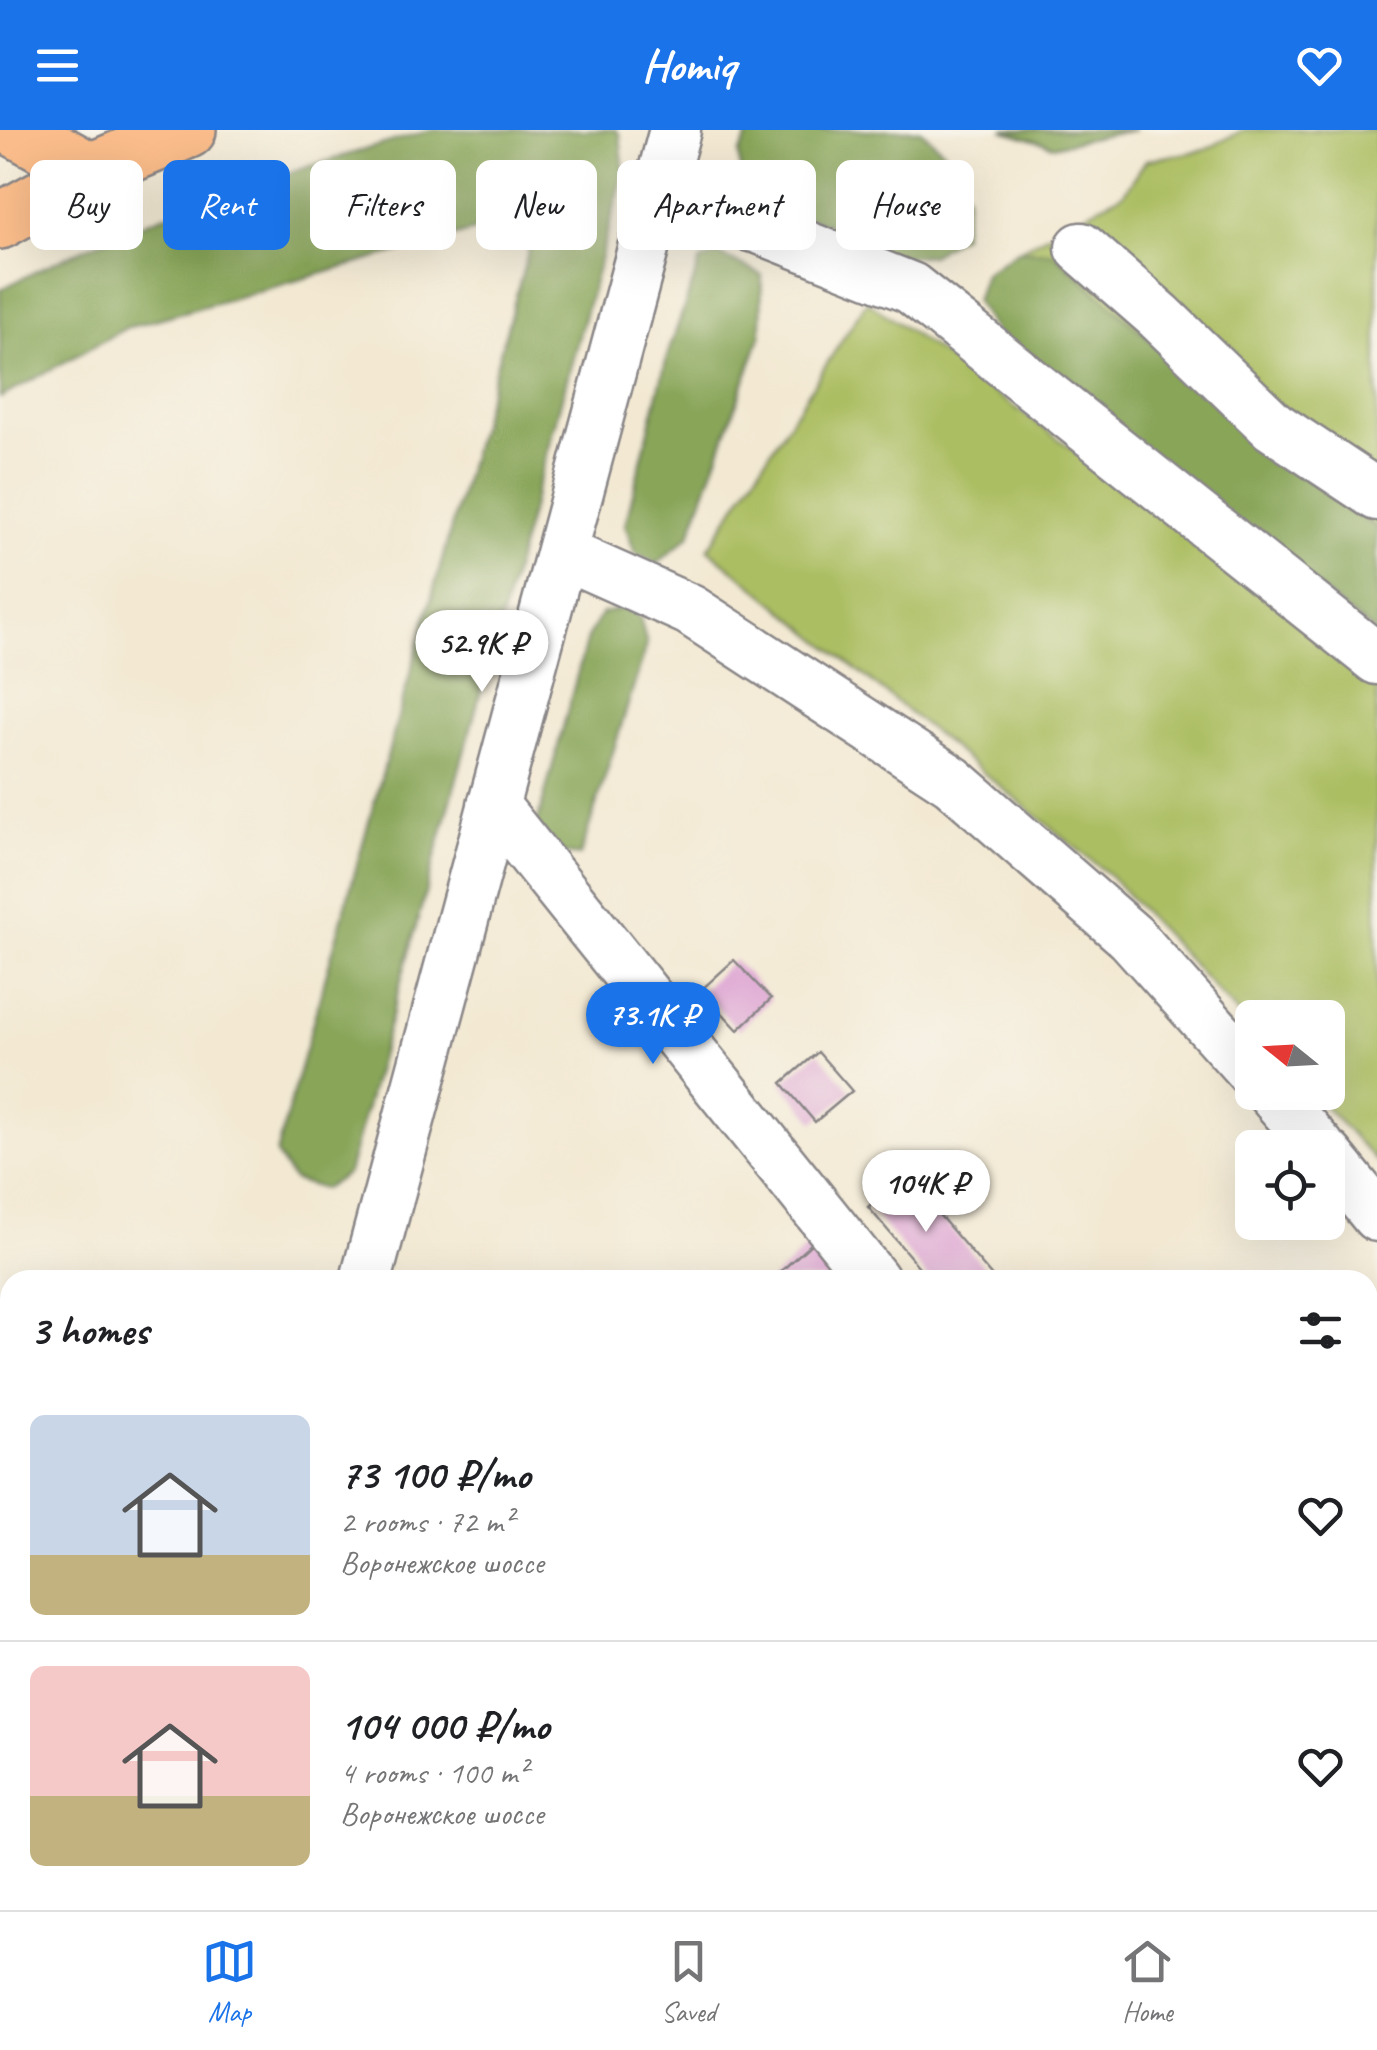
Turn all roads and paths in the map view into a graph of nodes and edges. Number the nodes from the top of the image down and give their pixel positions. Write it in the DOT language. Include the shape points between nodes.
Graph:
graph roads {
  1 [pos="17,130"];
  2 [pos="188,130"];
  3 [pos="675,130"];
  4 [pos="71,160"];
  5 [pos="117,160"];
  6 [pos="667,160"];
  7 [pos="30,205"];
  8 [pos="0,221"];
  9 [pos="1081,248"];
  10 [pos="643,250"];
  11 [pos="814,250"];
  12 [pos="1377,495"];
  13 [pos="562,553"];
  14 [pos="1377,660"];
  15 [pos="494,805"];
  16 [pos="1235,1053"];
  17 [pos="1287,1110"];
  18 [pos="1304,1130"];
  19 [pos="1345,1177"];
  20 [pos="1377,1216"];
  21 [pos="369,1270"];
  22 [pos="866,1270"];
  1 -- 4 [label="main road"];
  2 -- 5 [label="main road"];
  3 -- 6 [label="street"];
  7 -- 8 [label="main road"];
  9 -- 12 [label="street" via="1273,426"];
  10 -- 13 [label="street"];
  11 -- 14 [label="street" via="910,288"];
  13 -- 15 [label="street"];
  13 -- 16 [label="street" via="690,610 952,782 1131,936"];
  15 -- 21 [label="street"];
  15 -- 22 [label="street"];
  17 -- 18 [label="street"];
  19 -- 20 [label="street"];
}
